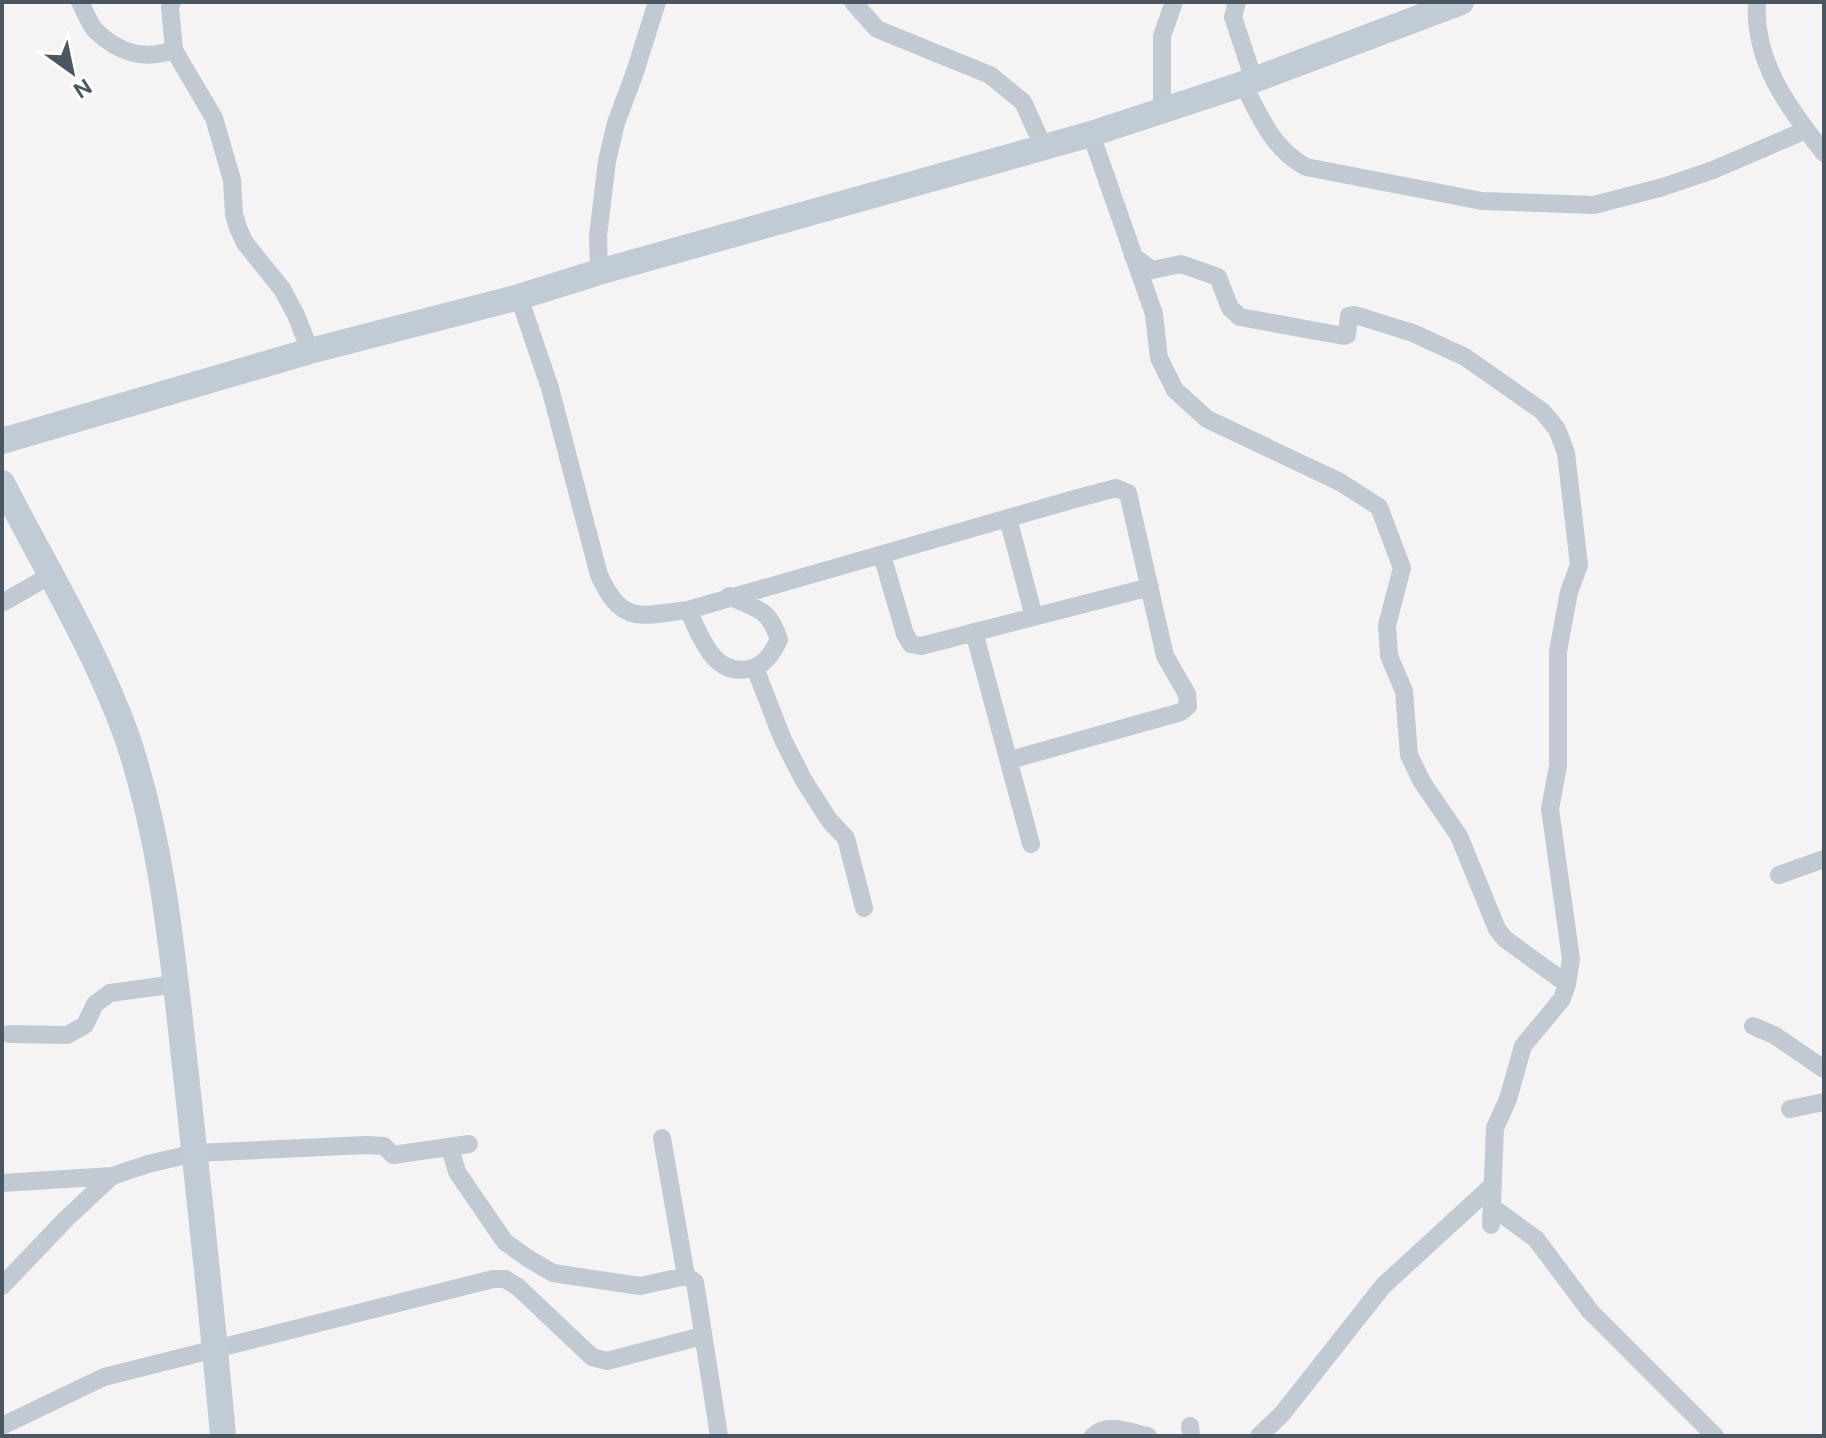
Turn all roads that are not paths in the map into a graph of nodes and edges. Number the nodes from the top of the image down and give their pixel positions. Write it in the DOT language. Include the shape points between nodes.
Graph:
graph roads {
  1 [pos="80,2"];
  2 [pos="172,2"];
  3 [pos="657,2"];
  4 [pos="853,2"];
  5 [pos="1174,2"];
  6 [pos="1237,2"];
  7 [pos="1461,2"];
  8 [pos="1757,2"];
  9 [pos="174,50"];
  10 [pos="1248,82"];
  11 [pos="1162,111"];
  12 [pos="1806,130"];
  13 [pos="1091,134"];
  14 [pos="1043,146"];
  15 [pos="1824,153"];
  16 [pos="1133,256"];
  17 [pos="599,272"];
  18 [pos="519,297"];
  19 [pos="310,351"];
  20 [pos="2,441"];
  21 [pos="2,483"];
  22 [pos="1008,518"];
  23 [pos="882,555"];
  24 [pos="51,575"];
  25 [pos="1150,587"];
  26 [pos="729,596"];
  27 [pos="2,603"];
  28 [pos="688,610"];
  29 [pos="1034,617"];
  30 [pos="974,632"];
  31 [pos="755,668"];
  32 [pos="1010,760"];
  33 [pos="1031,844"];
  34 [pos="1824,859"];
  35 [pos="1779,875"];
  36 [pos="864,908"];
  37 [pos="176,984"];
  38 [pos="1567,984"];
  39 [pos="1753,1026"];
  40 [pos="9,1034"];
  41 [pos="1824,1069"];
  42 [pos="1824,1102"];
  43 [pos="1790,1109"];
  44 [pos="662,1138"];
  45 [pos="195,1153"];
  46 [pos="112,1176"];
  47 [pos="2,1183"];
  48 [pos="1493,1185"];
  49 [pos="529,1259"];
  50 [pos="686,1276"];
  51 [pos="511,1283"];
  52 [pos="2,1286"];
  53 [pos="702,1336"];
  54 [pos="216,1349"];
  55 [pos="2,1426"];
  56 [pos="223,1436"];
  57 [pos="719,1436"];
  58 [pos="1093,1436"];
  59 [pos="1148,1436"];
  60 [pos="1259,1436"];
  61 [pos="1715,1436"];
  1 -- 9 [label="street" via="94,29 134,55"];
  2 -- 9 [label="street"];
  3 -- 17 [label="street" via="607,161"];
  4 -- 14 [label="street" via="877,29 990,75 1023,102"];
  5 -- 11 [label="street" via="1162,36"];
  6 -- 10 [label="street" via="1233,17"];
  7 -- 10 [label="street"];
  8 -- 12 [label="street" via="1759,39 1770,75"];
  9 -- 19 [label="street" via="214,118 245,243 282,289"];
  10 -- 11 [label="street"];
  10 -- 12 [label="street" via="1274,142 1306,167 1482,201 1594,205 1713,170"];
  11 -- 13 [label="street"];
  12 -- 15 [label="street"];
  13 -- 14 [label="street"];
  13 -- 16 [label="street"];
  14 -- 17 [label="street"];
  16 -- 38 [label="street" via="1154,314 1159,358 1175,390 1207,419 1340,482 1379,507 1402,568 1387,625 1389,656 1404,691 1414,768 1459,836 1497,929"];
  16 -- 38 [label="street" via="1152,270 1181,264 1218,277 1230,308 1240,317 1344,336 1349,316 1355,315 1413,333 1476,364 1532,403 1557,429 1566,453 1579,565 1558,651 1558,766 1550,809 1571,959"];
  17 -- 18 [label="street"];
  18 -- 19 [label="street"];
  18 -- 28 [label="street" via="608,593 619,608 638,615"];
  19 -- 20 [label="street"];
  21 -- 24 [label="street"];
  22 -- 23 [label="street"];
  22 -- 25 [label="street" via="1116,488 1128,493"];
  22 -- 29 [label="street"];
  23 -- 26 [label="street"];
  23 -- 30 [label="street" via="911,644"];
  24 -- 27 [label="street"];
  24 -- 37 [label="street" via="87,641 126,737 152,824"];
  25 -- 29 [label="street"];
  25 -- 32 [label="street" via="1165,656 1187,694 1188,706"];
  26 -- 28 [label="street"];
  26 -- 31 [label="street" via="773,621 779,640 770,657"];
  28 -- 31 [label="street" via="712,656 724,667"];
  29 -- 30 [label="street"];
  30 -- 32 [label="street"];
  31 -- 36 [label="street" via="796,766 846,838"];
  32 -- 33 [label="street"];
  34 -- 35 [label="street"];
  37 -- 40 [label="street" via="110,993 95,1004 85,1025 67,1035"];
  37 -- 45 [label="street"];
  38 -- 48 [label="street" via="1562,999 1523,1046 1495,1128"];
  39 -- 41 [label="street"];
  42 -- 43 [label="street"];
  44 -- 50 [label="street"];
  45 -- 46 [label="street"];
  45 -- 49 [label="street" via="366,1145 384,1146 393,1155 459,1146 457,1172 505,1242"];
  45 -- 54 [label="street"];
  46 -- 47 [label="street"];
  46 -- 52 [label="street"];
  48 -- 60 [label="street" via="1383,1286"];
  48 -- 61 [label="street" via="1491,1216 1536,1239 1590,1311"];
  49 -- 50 [label="street" via="553,1273 640,1286"];
  49 -- 51 [label="street"];
  50 -- 53 [label="street" via="695,1282"];
  51 -- 53 [label="street" via="601,1361"];
  51 -- 54 [label="street" via="493,1279"];
  53 -- 57 [label="street"];
  54 -- 55 [label="street" via="104,1377"];
  54 -- 56 [label="street"];
  58 -- 59 [label="street" via="1108,1428"];
}
